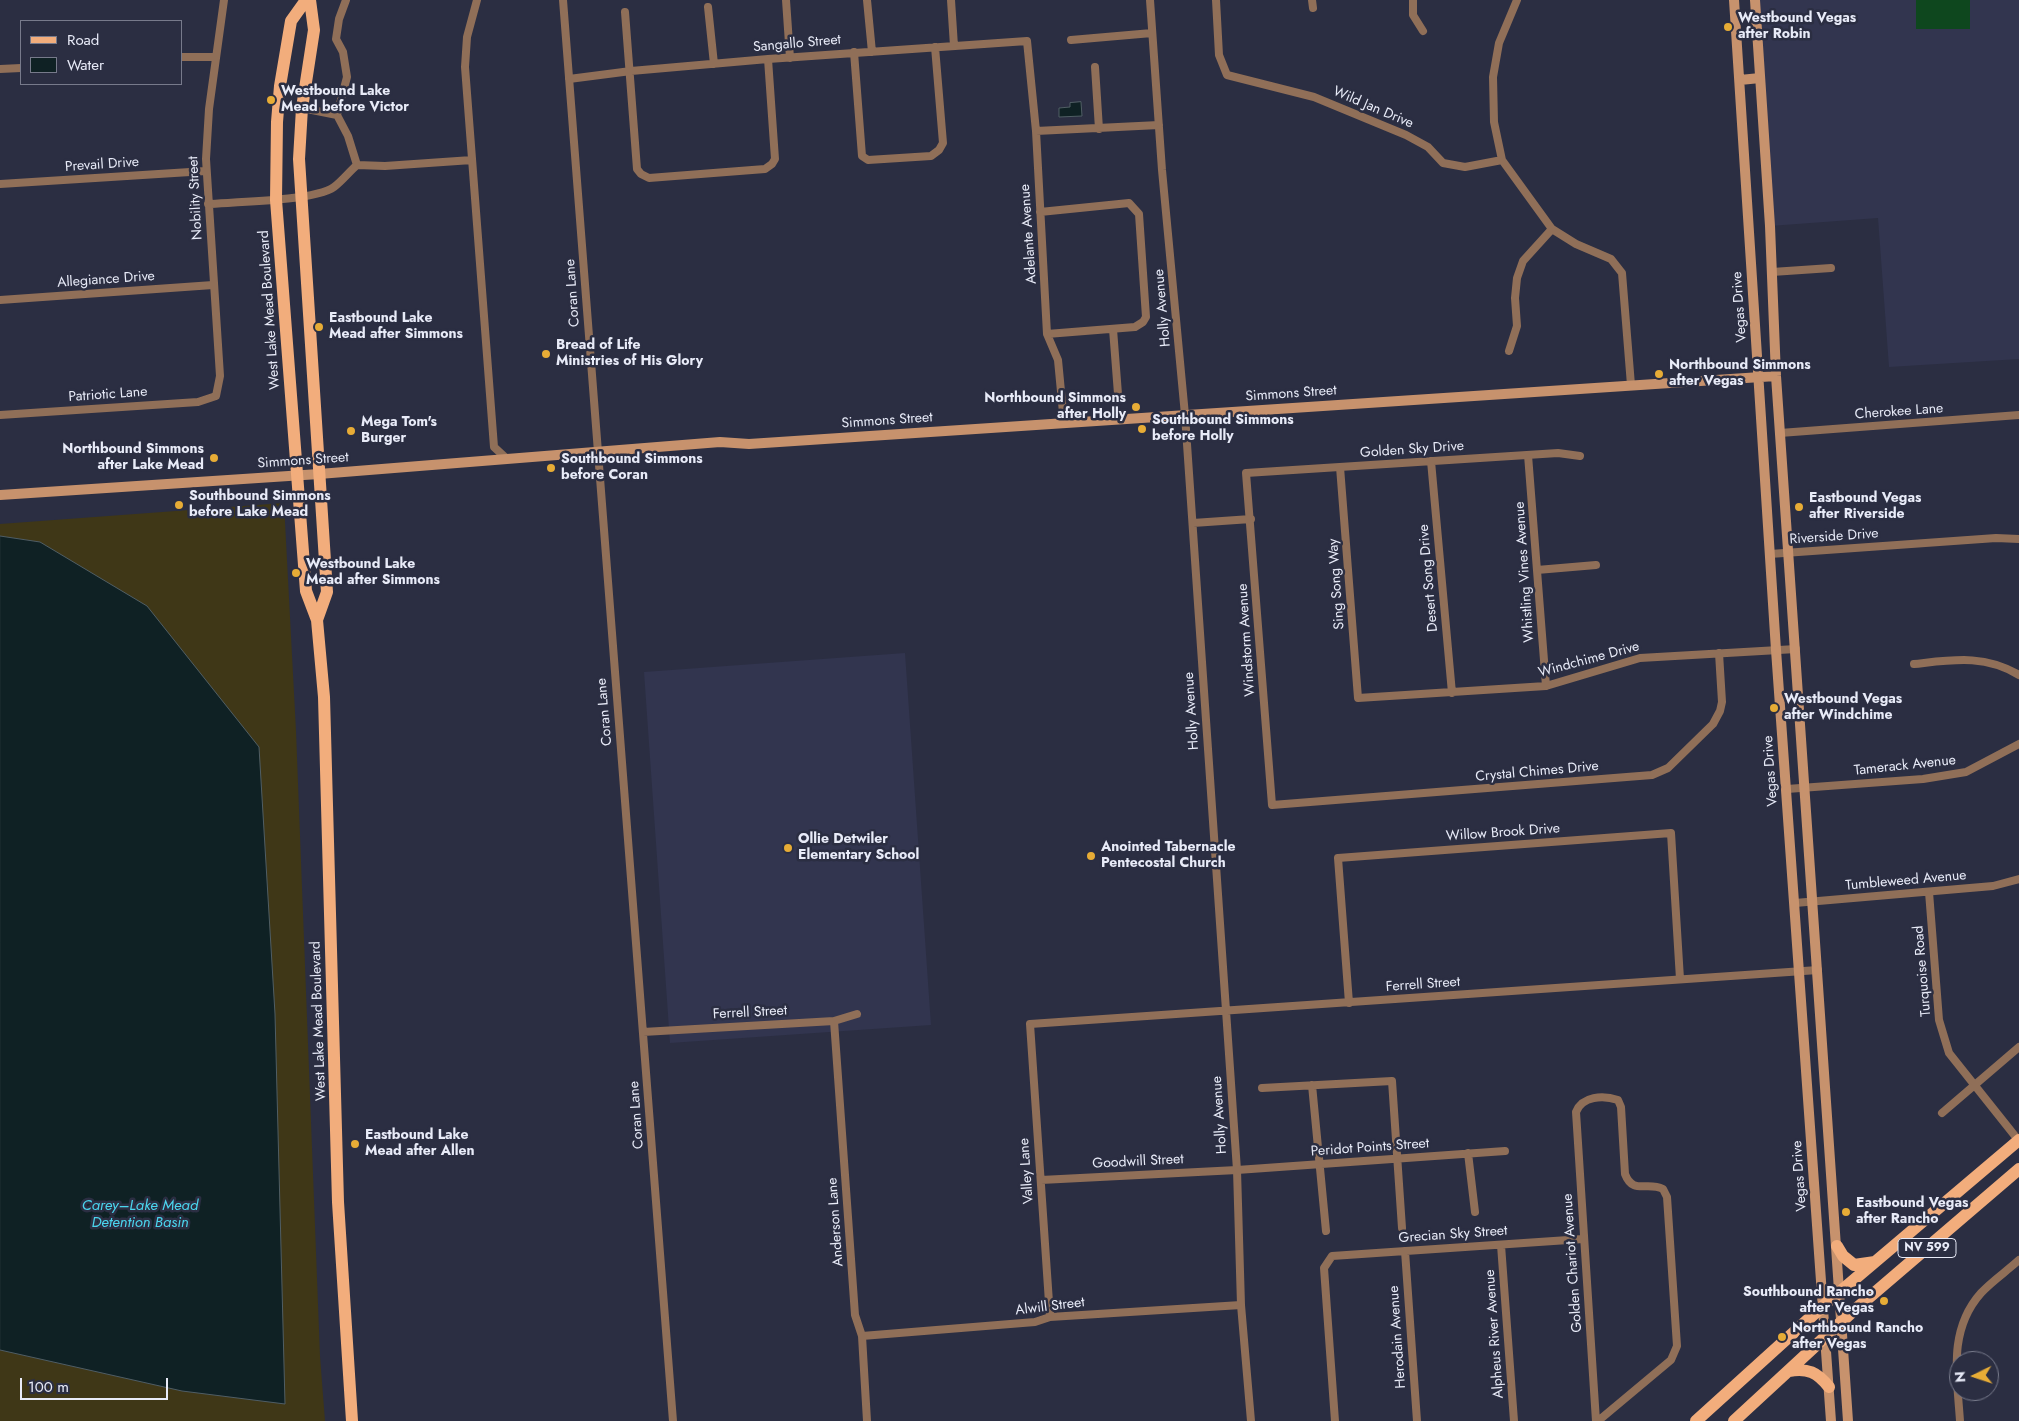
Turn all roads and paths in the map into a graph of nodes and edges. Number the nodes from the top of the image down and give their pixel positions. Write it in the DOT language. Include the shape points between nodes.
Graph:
graph roads {
  1 [pos="224,0"];
  2 [pos="308,0"];
  3 [pos="346,0"];
  4 [pos="477,0"];
  5 [pos="563,0"];
  6 [pos="786,0"];
  7 [pos="867,0"];
  8 [pos="951,0"];
  9 [pos="1150,0"];
  10 [pos="1216,0"];
  11 [pos="1413,0"];
  12 [pos="1517,0"];
  13 [pos="1734,0"];
  14 [pos="1755,0"];
  15 [pos="708,7"];
  16 [pos="625,12"];
  17 [pos="1423,31"];
  18 [pos="1152,33"];
  19 [pos="1071,40"];
  20 [pos="1027,41"];
  21 [pos="954,46"];
  22 [pos="935,47"];
  23 [pos="854,52"];
  24 [pos="872,52"];
  25 [pos="182,57"];
  26 [pos="216,57"];
  27 [pos="790,58"];
  28 [pos="768,59"];
  29 [pos="714,64"];
  30 [pos="1095,67"];
  31 [pos="20,68"];
  32 [pos="0,69"];
  33 [pos="631,71"];
  34 [pos="1760,78"];
  35 [pos="569,79"];
  36 [pos="1740,80"];
  37 [pos="302,108"];
  38 [pos="337,115"];
  39 [pos="1159,125"];
  40 [pos="1099,130"];
  41 [pos="1036,131"];
  42 [pos="472,160"];
  43 [pos="1502,160"];
  44 [pos="356,165"];
  45 [pos="206,171"];
  46 [pos="0,184"];
  47 [pos="301,195"];
  48 [pos="276,200"];
  49 [pos="208,204"];
  50 [pos="1040,212"];
  51 [pos="1552,229"];
  52 [pos="1831,268"];
  53 [pos="1772,272"];
  54 [pos="213,285"];
  55 [pos="307,293"];
  56 [pos="284,295"];
  57 [pos="0,300"];
  58 [pos="1113,329"];
  59 [pos="1047,334"];
  60 [pos="1509,351"];
  61 [pos="1776,376"];
  62 [pos="1758,377"];
  63 [pos="1631,386"];
  64 [pos="1118,394"];
  65 [pos="216,396"];
  66 [pos="0,415"];
  67 [pos="1186,415"];
  68 [pos="2019,415"];
  69 [pos="1064,423"];
  70 [pos="1780,433"];
  71 [pos="598,453"];
  72 [pos="1528,455"];
  73 [pos="1580,456"];
  74 [pos="507,460"];
  75 [pos="1431,461"];
  76 [pos="1340,467"];
  77 [pos="1246,473"];
  78 [pos="319,474"];
  79 [pos="297,475"];
  80 [pos="0,495"];
  81 [pos="1252,519"];
  82 [pos="1193,523"];
  83 [pos="2019,539"];
  84 [pos="1789,553"];
  85 [pos="1770,554"];
  86 [pos="1596,565"];
  87 [pos="1537,570"];
  88 [pos="317,620"];
  89 [pos="1796,649"];
  90 [pos="1776,650"];
  91 [pos="1719,654"];
  92 [pos="1914,664"];
  93 [pos="2019,675"];
  94 [pos="1546,686"];
  95 [pos="1452,693"];
  96 [pos="1358,698"];
  97 [pos="2019,744"];
  98 [pos="1806,788"];
  99 [pos="1787,789"];
  100 [pos="1272,805"];
  101 [pos="2019,879"];
  102 [pos="1929,892"];
  103 [pos="1814,902"];
  104 [pos="1795,903"];
  105 [pos="1818,970"];
  106 [pos="1799,972"];
  107 [pos="1680,978"];
  108 [pos="1349,1003"];
  109 [pos="1224,1010"];
  110 [pos="857,1014"];
  111 [pos="834,1020"];
  112 [pos="1030,1024"];
  113 [pos="643,1032"];
  114 [pos="2019,1047"];
  115 [pos="1312,1085"];
  116 [pos="1974,1085"];
  117 [pos="1262,1088"];
  118 [pos="1942,1113"];
  119 [pos="2019,1140"];
  120 [pos="1505,1151"];
  121 [pos="1468,1153"];
  122 [pos="1397,1158"];
  123 [pos="1320,1164"];
  124 [pos="2019,1169"];
  125 [pos="1237,1170"];
  126 [pos="1040,1180"];
  127 [pos="1475,1212"];
  128 [pos="1402,1228"];
  129 [pos="1326,1231"];
  130 [pos="1583,1239"];
  131 [pos="1501,1245"];
  132 [pos="1837,1246"];
  133 [pos="1405,1251"];
  134 [pos="2019,1260"];
  135 [pos="1875,1262"];
  136 [pos="1840,1292"];
  137 [pos="1241,1305"];
  138 [pos="1823,1306"];
  139 [pos="1050,1317"];
  140 [pos="1842,1322"];
  141 [pos="862,1336"];
  142 [pos="1825,1336"];
  143 [pos="1789,1371"];
  144 [pos="1829,1387"];
  145 [pos="352,1421"];
  146 [pos="673,1421"];
  147 [pos="867,1421"];
  148 [pos="1251,1421"];
  149 [pos="1335,1421"];
  150 [pos="1417,1421"];
  151 [pos="1514,1421"];
  152 [pos="1597,1421"];
  153 [pos="1696,1421"];
  154 [pos="1734,1421"];
  155 [pos="1831,1421"];
  156 [pos="1848,1421"];
  157 [pos="1960,1421"];
  1 -- 26 [label="street, Nobility Street"];
  2 -- 37 [label="main road, West Lake Mead Boulevard" via="314,30"];
  2 -- 48 [label="main road, West Lake Mead Boulevard" via="291,21 280,86"];
  3 -- 38 [label="street" via="336,39 343,52 347,77"];
  4 -- 42 [label="street" via="467,37 465,67"];
  5 -- 35 [label="street, Coran Lane"];
  6 -- 27 [label="street"];
  7 -- 24 [label="street"];
  8 -- 21 [label="street"];
  9 -- 18 [label="street, Holly Avenue"];
  10 -- 43 [label="street, Wild Jan Drive" via="1219,55 1227,76 1323,101 1406,135 1428,147 1443,163 1466,167"];
  11 -- 17 [label="street" via="1413,15"];
  12 -- 43 [label="street" via="1499,43 1493,77 1494,122"];
  13 -- 36 [label="main road, Vegas Drive"];
  14 -- 34 [label="main road"];
  15 -- 29 [label="street"];
  16 -- 33 [label="street"];
  18 -- 19 [label="street"];
  18 -- 39 [label="street, Holly Avenue"];
  20 -- 21 [label="street, Sangallo Street"];
  20 -- 41 [label="street, Adelante Avenue"];
  21 -- 22 [label="street, Sangallo Street"];
  22 -- 23 [label="street" via="943,142 931,156 868,160 862,156"];
  22 -- 24 [label="street, Sangallo Street"];
  23 -- 24 [label="street, Sangallo Street"];
  23 -- 27 [label="street, Sangallo Street"];
  25 -- 26 [label="street"];
  26 -- 45 [label="street, Nobility Street"];
  27 -- 28 [label="street, Sangallo Street"];
  28 -- 29 [label="street, Sangallo Street"];
  28 -- 33 [label="street" via="776,159 765,169 649,178 641,174 637,170"];
  29 -- 33 [label="street, Sangallo Street"];
  30 -- 40 [label="street"];
  31 -- 32 [label="street"];
  33 -- 35 [label="street, Sangallo Street"];
  34 -- 36 [label="main road"];
  34 -- 53 [label="main road"];
  35 -- 71 [label="street, Coran Lane"];
  36 -- 62 [label="main road, Vegas Drive"];
  37 -- 38 [label="street"];
  37 -- 47 [label="main road, West Lake Mead Boulevard"];
  38 -- 44 [label="street" via="348,136"];
  39 -- 40 [label="street"];
  39 -- 67 [label="street, Holly Avenue"];
  40 -- 41 [label="street"];
  41 -- 50 [label="street, Adelante Avenue"];
  42 -- 44 [label="street"];
  42 -- 74 [label="street" via="494,445"];
  43 -- 51 [label="street"];
  44 -- 47 [label="street" via="334,188"];
  45 -- 46 [label="street, Prevail Drive"];
  45 -- 49 [label="street, Nobility Street"];
  47 -- 48 [label="street"];
  47 -- 55 [label="main road, West Lake Mead Boulevard"];
  48 -- 49 [label="street"];
  48 -- 56 [label="main road, West Lake Mead Boulevard"];
  49 -- 54 [label="street, Nobility Street"];
  50 -- 58 [label="street" via="1129,203 1140,214 1146,317 1135,327"];
  50 -- 59 [label="street, Adelante Avenue"];
  51 -- 60 [label="street" via="1523,262 1516,288 1517,326"];
  51 -- 63 [label="street" via="1611,259 1622,273"];
  52 -- 53 [label="street"];
  53 -- 61 [label="main road"];
  54 -- 57 [label="street, Allegiance Drive"];
  54 -- 65 [label="street, Nobility Street" via="220,376"];
  55 -- 56 [label="main road"];
  55 -- 78 [label="main road, West Lake Mead Boulevard"];
  56 -- 79 [label="main road, West Lake Mead Boulevard"];
  58 -- 59 [label="street"];
  58 -- 64 [label="street"];
  59 -- 69 [label="street, Adelante Avenue" via="1058,360"];
  61 -- 62 [label="main road, Simmons Street"];
  61 -- 70 [label="main road"];
  62 -- 63 [label="main road, Simmons Street"];
  62 -- 85 [label="main road, Vegas Drive"];
  63 -- 67 [label="main road, Simmons Street"];
  65 -- 66 [label="street, Patriotic Lane" via="198,402"];
  67 -- 69 [label="main road, Simmons Street"];
  67 -- 82 [label="street, Holly Avenue"];
  68 -- 70 [label="street, Cherokee Lane"];
  69 -- 71 [label="main road, Simmons Street" via="749,444 720,442"];
  70 -- 84 [label="main road"];
  71 -- 74 [label="main road, Simmons Street"];
  71 -- 113 [label="street, Coran Lane"];
  72 -- 73 [label="street, Golden Sky Drive"];
  72 -- 75 [label="street, Golden Sky Drive"];
  72 -- 87 [label="street, Whistling Vines Avenue"];
  74 -- 78 [label="main road, Simmons Street"];
  75 -- 76 [label="street, Golden Sky Drive"];
  75 -- 95 [label="street, Desert Song Drive"];
  76 -- 77 [label="street, Golden Sky Drive"];
  76 -- 96 [label="street, Sing Song Way"];
  77 -- 81 [label="street, Windstorm Avenue"];
  78 -- 79 [label="main road, Simmons Street"];
  78 -- 88 [label="main road, West Lake Mead Boulevard" via="327,592"];
  79 -- 80 [label="main road, Simmons Street"];
  79 -- 88 [label="main road, West Lake Mead Boulevard" via="306,591"];
  81 -- 82 [label="street"];
  81 -- 100 [label="street, Windstorm Avenue"];
  82 -- 109 [label="street, Holly Avenue"];
  83 -- 84 [label="street, Riverside Drive"];
  84 -- 85 [label="street, Riverside Drive"];
  84 -- 89 [label="main road"];
  85 -- 90 [label="main road, Vegas Drive"];
  86 -- 87 [label="street"];
  87 -- 94 [label="street, Whistling Vines Avenue"];
  88 -- 145 [label="main road, West Lake Mead Boulevard" via="327,775 338,1202"];
  89 -- 90 [label="street, Windchime Drive"];
  89 -- 98 [label="main road"];
  90 -- 91 [label="street, Windchime Drive"];
  90 -- 99 [label="main road, Vegas Drive"];
  91 -- 94 [label="street, Windchime Drive" via="1640,658"];
  91 -- 100 [label="street, Crystal Chimes Drive" via="1722,702 1716,720 1661,772"];
  92 -- 93 [label="street" via="1963,659 1995,663"];
  94 -- 95 [label="street, Windchime Drive"];
  95 -- 96 [label="street, Windchime Drive"];
  97 -- 98 [label="street, Tamerack Avenue" via="1966,772 1923,779"];
  98 -- 99 [label="street, Tamerack Avenue"];
  98 -- 103 [label="main road"];
  99 -- 104 [label="main road, Vegas Drive"];
  101 -- 102 [label="street, Tumbleweed Avenue" via="1993,886"];
  102 -- 103 [label="street, Tumbleweed Avenue"];
  102 -- 116 [label="street, Turquoise Road" via="1939,1020 1949,1053"];
  103 -- 104 [label="street, Tumbleweed Avenue"];
  103 -- 105 [label="main road"];
  104 -- 106 [label="main road, Vegas Drive"];
  105 -- 106 [label="street, Ferrell Street"];
  105 -- 132 [label="main road"];
  106 -- 107 [label="street, Ferrell Street"];
  106 -- 138 [label="main road, Vegas Drive"];
  107 -- 108 [label="street, Ferrell Street"];
  107 -- 108 [label="street, Willow Brook Drive" via="1671,832 1338,858"];
  108 -- 109 [label="street, Ferrell Street"];
  109 -- 112 [label="street, Ferrell Street"];
  109 -- 125 [label="street, Holly Avenue"];
  110 -- 111 [label="street, Ferrell Street"];
  111 -- 113 [label="street, Ferrell Street"];
  111 -- 141 [label="street, Anderson Lane" via="855,1316"];
  112 -- 126 [label="street, Valley Lane"];
  113 -- 146 [label="street, Coran Lane"];
  114 -- 116 [label="street"];
  115 -- 117 [label="street"];
  115 -- 122 [label="street" via="1392,1081"];
  115 -- 123 [label="street"];
  116 -- 118 [label="street"];
  116 -- 119 [label="street, Turquoise Road"];
  119 -- 135 [label="main road, NV 599"];
  120 -- 121 [label="street, Peridot Points Street"];
  121 -- 122 [label="street, Peridot Points Street"];
  121 -- 127 [label="street"];
  122 -- 123 [label="street, Peridot Points Street"];
  122 -- 128 [label="street"];
  123 -- 125 [label="street, Peridot Points Street"];
  123 -- 129 [label="street"];
  124 -- 140 [label="main road, NV 599"];
  125 -- 126 [label="street, Goodwill Street"];
  125 -- 137 [label="street, Holly Avenue"];
  126 -- 139 [label="street, Valley Lane"];
  130 -- 131 [label="street, Grecian Sky Street"];
  130 -- 152 [label="street, Golden Chariot Avenue"];
  130 -- 152 [label="street, Golden Chariot Avenue" via="1576,1112 1585,1100 1611,1098 1618,1100 1621,1107 1628,1183 1636,1187 1656,1185 1663,1189 1668,1207 1677,1346 1676,1354"];
  131 -- 133 [label="street, Grecian Sky Street"];
  131 -- 151 [label="street, Alpheus River Avenue"];
  132 -- 135 [label="main road" via="1842,1256 1854,1265"];
  132 -- 136 [label="main road"];
  133 -- 149 [label="street, Grecian Sky Street" via="1332,1256 1324,1268"];
  133 -- 150 [label="street, Herodain Avenue"];
  134 -- 157 [label="street" via="1981,1292 1958,1334 1955,1360"];
  135 -- 136 [label="main road, NV 599"];
  136 -- 138 [label="main road, NV 599"];
  136 -- 140 [label="main road"];
  137 -- 139 [label="street, Alwill Street"];
  137 -- 148 [label="street, Holly Avenue"];
  138 -- 142 [label="main road, Vegas Drive"];
  138 -- 153 [label="main road, NV 599"];
  139 -- 141 [label="street, Alwill Street" via="1035,1322"];
  140 -- 142 [label="main road, NV 599"];
  140 -- 156 [label="main road"];
  141 -- 147 [label="street, Anderson Lane"];
  142 -- 143 [label="main road, NV 599"];
  142 -- 144 [label="main road, Vegas Drive"];
  143 -- 144 [label="main road" via="1812,1371"];
  143 -- 154 [label="main road, NV 599"];
  144 -- 155 [label="main road, Vegas Drive"];
}
